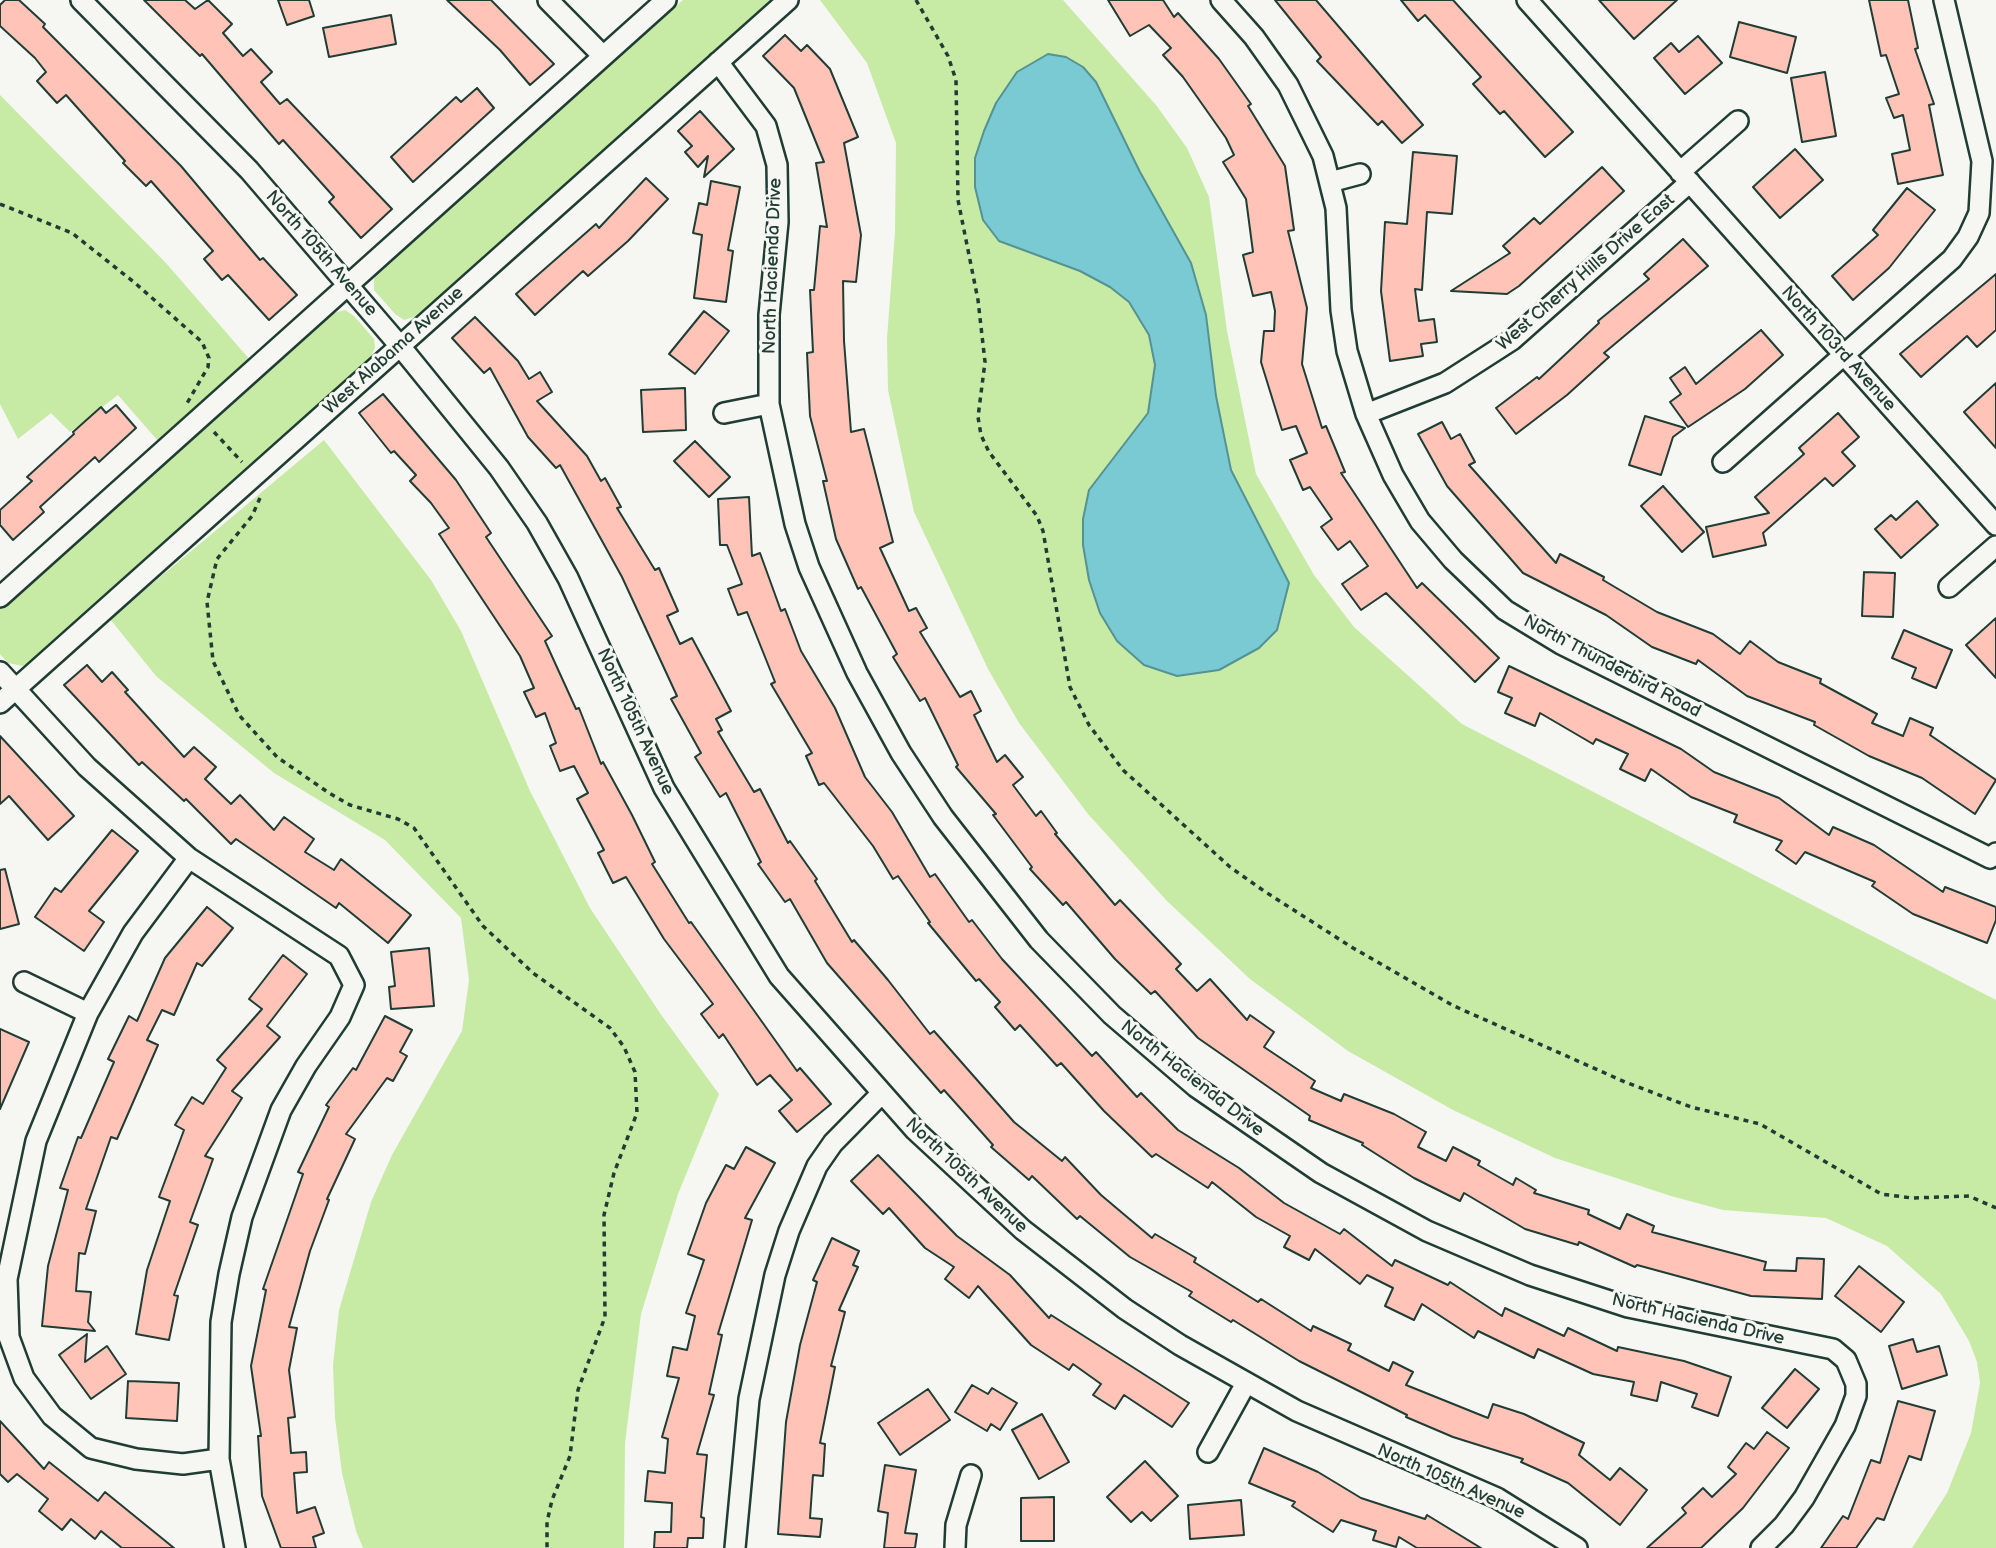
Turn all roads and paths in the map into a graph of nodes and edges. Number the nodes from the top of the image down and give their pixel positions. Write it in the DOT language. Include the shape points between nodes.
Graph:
graph roads {
  1 [pos="80,0"];
  2 [pos="548,0"];
  3 [pos="666,0"];
  4 [pos="788,0"];
  5 [pos="916,0"];
  6 [pos="1221,0"];
  7 [pos="1527,0"];
  8 [pos="1944,0"];
  9 [pos="603,56"];
  10 [pos="718,62"];
  11 [pos="1738,121"];
  12 [pos="1360,174"];
  13 [pos="1685,177"];
  14 [pos="1330,182"];
  15 [pos="0,204"];
  16 [pos="348,286"];
  17 [pos="400,346"];
  18 [pos="1844,355"];
  19 [pos="769,404"];
  20 [pos="724,413"];
  21 [pos="1366,414"];
  22 [pos="200,419"];
  23 [pos="1723,462"];
  24 [pos="254,476"];
  25 [pos="1996,525"];
  26 [pos="1996,546"];
  27 [pos="1949,587"];
  28 [pos="0,597"];
  29 [pos="0,672"];
  30 [pos="15,689"];
  31 [pos="0,703"];
  32 [pos="1996,853"];
  33 [pos="189,858"];
  34 [pos="24,982"];
  35 [pos="88,1013"];
  36 [pos="881,1094"];
  37 [pos="1996,1209"];
  38 [pos="3,1279"];
  39 [pos="1245,1385"];
  40 [pos="1208,1452"];
  41 [pos="219,1459"];
  42 [pos="971,1475"];
  43 [pos="235,1548"];
  44 [pos="548,1548"];
  45 [pos="735,1548"];
  46 [pos="955,1548"];
  47 [pos="1577,1548"];
  48 [pos="1761,1548"];
  1 -- 16 [label="street, North 105th Avenue" via="249,170"];
  2 -- 9 [label="street"];
  3 -- 9 [label="street"];
  4 -- 10 [label="street, West Alabama Avenue"];
  5 -- 37 [label="path" via="948,56 956,80 958,200 985,362 978,418 981,435 1037,516 1070,687 1089,725 1123,770 1230,867 1353,948 1454,1006 1625,1083 1691,1107 1760,1124 1881,1194 1969,1196"];
  6 -- 14 [label="street, North Thunderbird Road" via="1288,85 1323,156"];
  7 -- 13 [label="street, North 103rd Avenue"];
  8 -- 18 [label="street" via="1979,141 1983,188 1979,213 1952,259"];
  9 -- 16 [label="street"];
  10 -- 17 [label="street, West Alabama Avenue"];
  10 -- 19 [label="street, North Hacienda Drive" via="766,126 777,165"];
  11 -- 13 [label="street"];
  12 -- 14 [label="street"];
  13 -- 18 [label="street, North 103rd Avenue"];
  13 -- 21 [label="street, West Cherry Hills Drive East" via="1512,340 1445,383"];
  14 -- 21 [label="street, North Thunderbird Road" via="1347,351"];
  15 -- 22 [label="path" via="72,233 202,342 208,367 186,406"];
  16 -- 17 [label="street, North 105th Avenue"];
  16 -- 22 [label="street"];
  17 -- 24 [label="street, West Alabama Avenue"];
  17 -- 36 [label="street, North 105th Avenue" via="499,468 537,523 568,578 664,788 779,976"];
  18 -- 23 [label="street"];
  18 -- 25 [label="street, North 103rd Avenue"];
  19 -- 20 [label="street"];
  19 -- 48 [label="street, North Hacienda Drive" via="785,486 809,567 880,718 986,876 1039,940 1133,1033 1196,1087 1279,1147 1416,1225 1480,1255 1628,1307 1833,1349 1846,1360 1856,1396 1845,1426 1804,1498"];
  21 -- 32 [label="street, North Thunderbird Road" via="1420,521 1506,610 1561,644 1990,858"];
  22 -- 24 [label="path"];
  22 -- 28 [label="street"];
  24 -- 30 [label="street, West Alabama Avenue"];
  24 -- 44 [label="path" via="261,489 257,506 217,559 207,602 213,661 239,715 277,757 329,793 414,828 483,926 533,973 610,1028 635,1072 637,1112 604,1215 601,1335 578,1390 570,1456 547,1522"];
  26 -- 27 [label="street"];
  29 -- 30 [label="street"];
  30 -- 31 [label="street, West Alabama Avenue"];
  30 -- 33 [label="street" via="87,767"];
  33 -- 35 [label="street" via="133,933"];
  33 -- 41 [label="street" via="339,956 354,985 340,1017 281,1110 242,1217 220,1322"];
  34 -- 35 [label="street"];
  35 -- 38 [label="street" via="36,1141"];
  36 -- 39 [label="street, North 105th Avenue" via="954,1169 1069,1267 1125,1309"];
  36 -- 45 [label="street" via="817,1166 789,1231 749,1399"];
  38 -- 41 [label="street" via="9,1337 24,1378 52,1416 90,1448 183,1464"];
  39 -- 40 [label="street"];
  39 -- 47 [label="street, North 105th Avenue" via="1350,1437 1497,1498"];
  41 -- 43 [label="street"];
  42 -- 46 [label="street" via="956,1525"];
}
